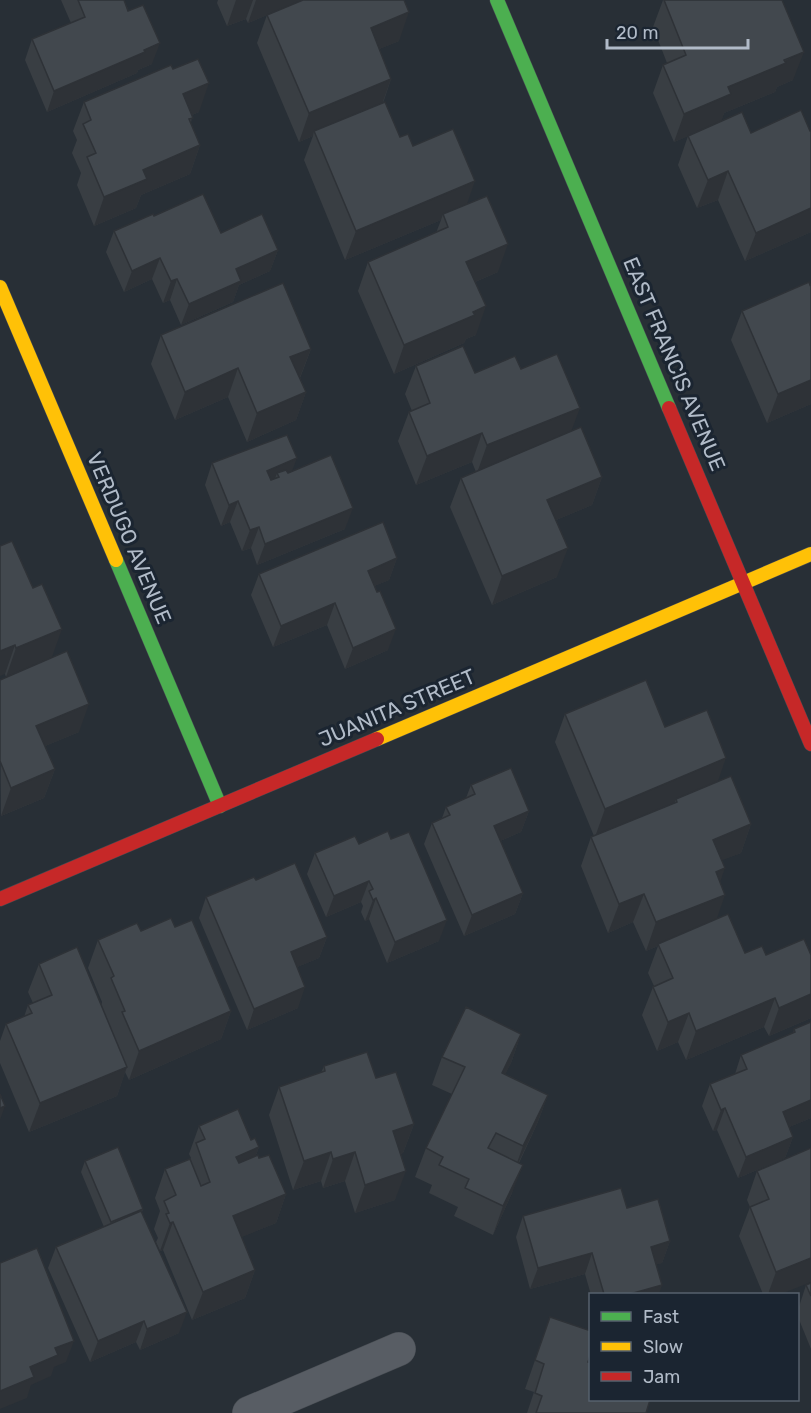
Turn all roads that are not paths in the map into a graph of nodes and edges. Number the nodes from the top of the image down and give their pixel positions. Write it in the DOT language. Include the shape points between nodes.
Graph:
graph roads {
  1 [pos="497,0"];
  2 [pos="0,287"];
  3 [pos="811,554"];
  4 [pos="744,583"];
  5 [pos="811,744"];
  6 [pos="220,806"];
  7 [pos="0,899"];
  8 [pos="399,1349"];
  9 [pos="249,1413"];
  1 -- 4 [label="street, EAST FRANCIS AVENUE"];
  2 -- 6 [label="street, VERDUGO AVENUE"];
  3 -- 4 [label="street, JUANITA STREET"];
  4 -- 5 [label="street, EAST FRANCIS AVENUE"];
  4 -- 6 [label="street, JUANITA STREET"];
  6 -- 7 [label="street, JUANITA STREET"];
  8 -- 9 [label="street"];
}
